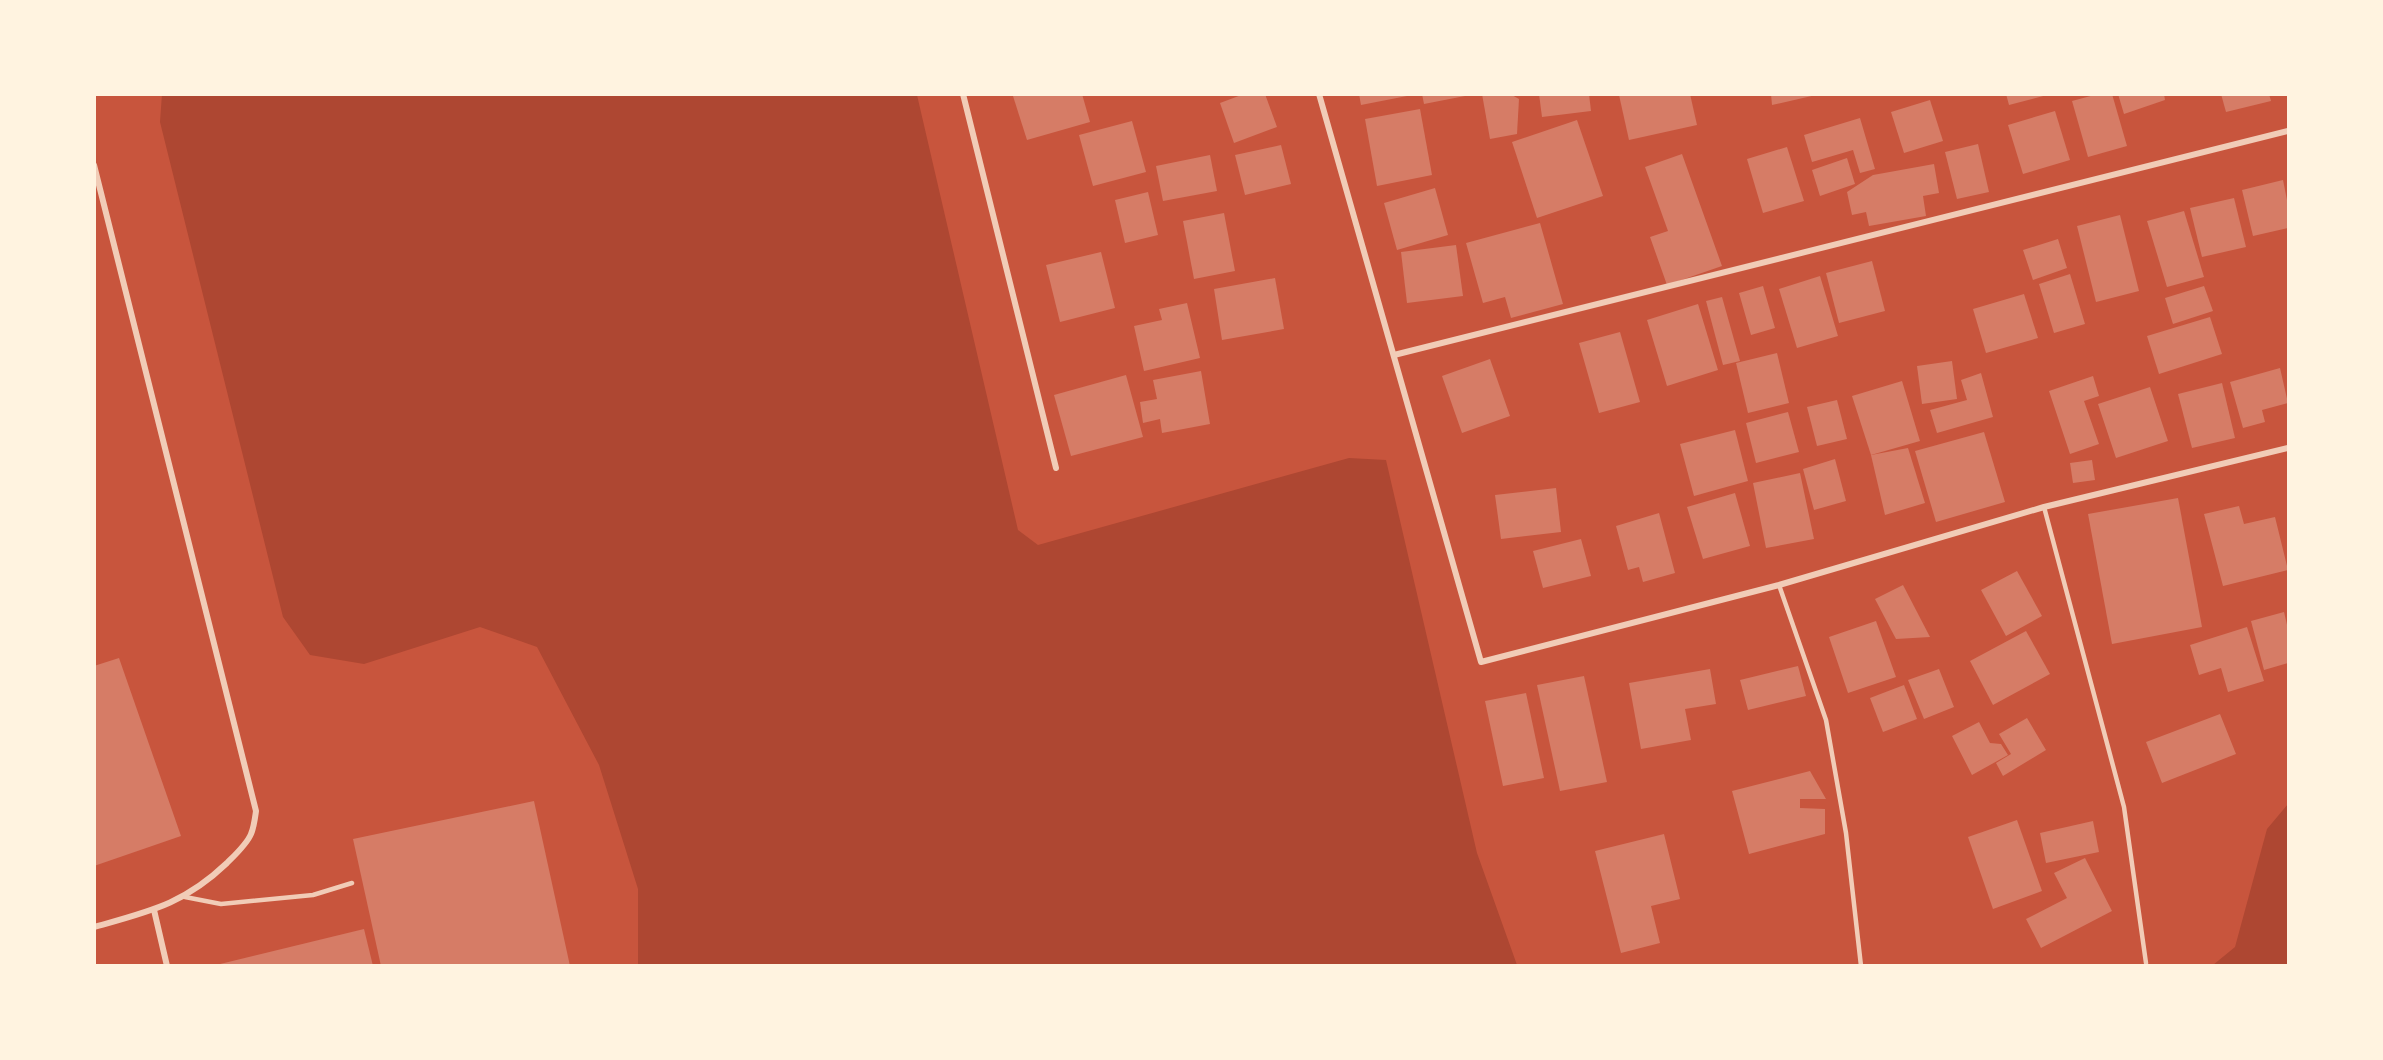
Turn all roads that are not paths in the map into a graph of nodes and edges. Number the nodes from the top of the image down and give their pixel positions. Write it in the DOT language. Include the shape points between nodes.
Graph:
graph roads {
  1 [pos="963,94"];
  2 [pos="1318,94"];
  3 [pos="2289,131"];
  4 [pos="94,165"];
  5 [pos="1394,355"];
  6 [pos="2289,448"];
  7 [pos="1056,468"];
  8 [pos="2044,507"];
  9 [pos="1779,585"];
  10 [pos="352,883"];
  11 [pos="185,897"];
  12 [pos="154,910"];
  13 [pos="94,927"];
  14 [pos="2146,963"];
  15 [pos="167,966"];
  16 [pos="1861,966"];
  1 -- 7 [label="street"];
  2 -- 5 [label="street"];
  3 -- 5 [label="street"];
  4 -- 11 [label="street" via="256,811 250,836 238,851"];
  5 -- 9 [label="street" via="1481,662"];
  6 -- 8 [label="street"];
  8 -- 9 [label="street"];
  8 -- 14 [label="lane" via="2124,807"];
  9 -- 16 [label="lane" via="1826,720 1846,833"];
  10 -- 11 [label="lane" via="313,894 221,904"];
  11 -- 12 [label="street"];
  12 -- 13 [label="street"];
  12 -- 15 [label="street"];
}
